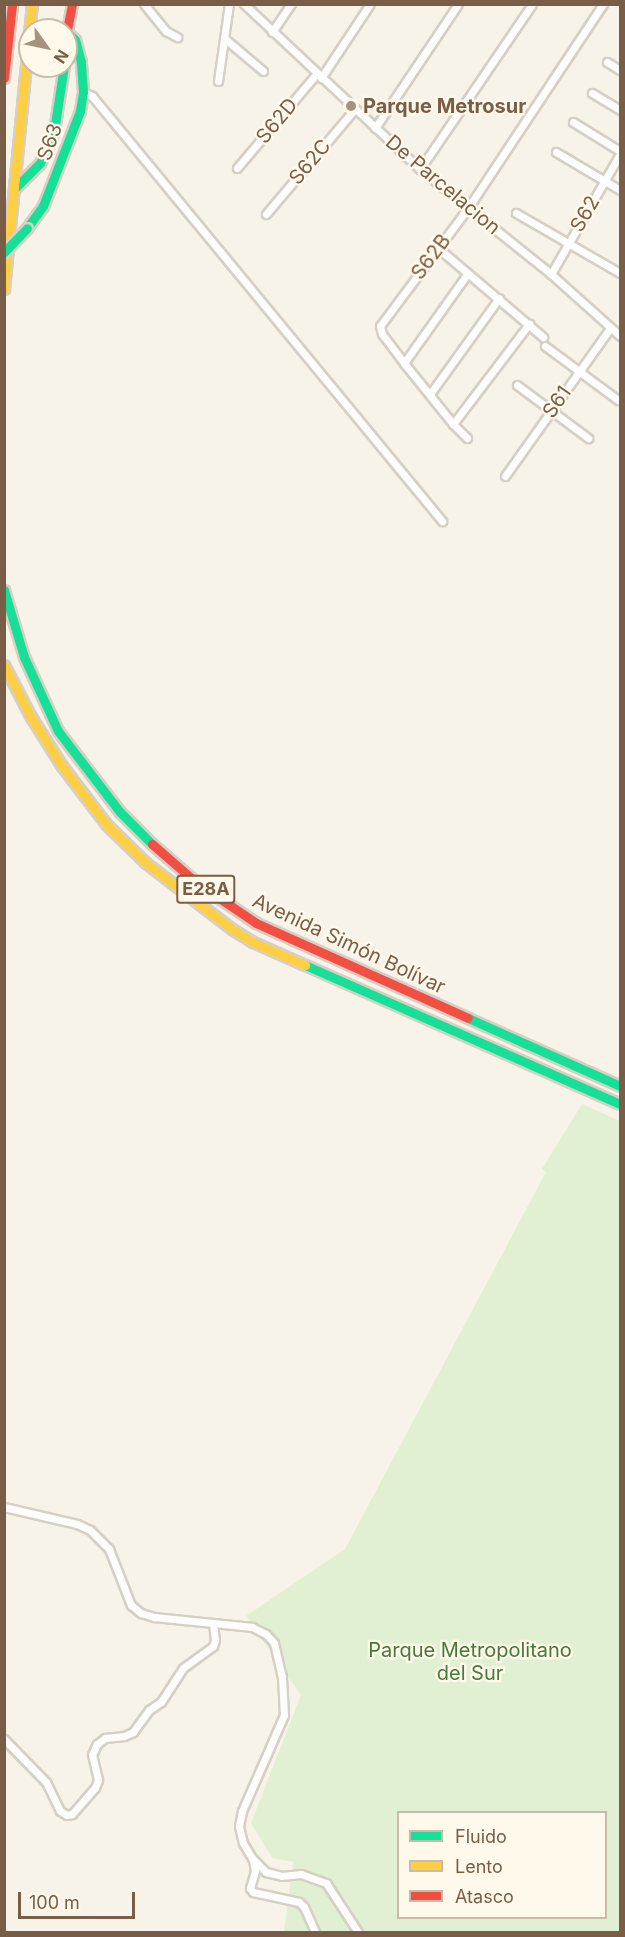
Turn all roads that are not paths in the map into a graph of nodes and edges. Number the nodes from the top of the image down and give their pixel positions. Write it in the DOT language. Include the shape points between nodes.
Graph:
graph roads {
  1 [pos="12,4"];
  2 [pos="32,4"];
  3 [pos="144,4"];
  4 [pos="229,4"];
  5 [pos="244,4"];
  6 [pos="291,4"];
  7 [pos="370,4"];
  8 [pos="458,4"];
  9 [pos="532,4"];
  10 [pos="603,4"];
  11 [pos="272,32"];
  12 [pos="177,37"];
  13 [pos="224,39"];
  14 [pos="78,51"];
  15 [pos="607,62"];
  16 [pos="621,70"];
  17 [pos="263,71"];
  18 [pos="319,75"];
  19 [pos="4,78"];
  20 [pos="62,78"];
  21 [pos="218,81"];
  22 [pos="83,92"];
  23 [pos="592,93"];
  24 [pos="354,110"];
  25 [pos="621,110"];
  26 [pos="573,122"];
  27 [pos="375,129"];
  28 [pos="556,152"];
  29 [pos="621,153"];
  30 [pos="237,168"];
  31 [pos="420,169"];
  32 [pos="604,180"];
  33 [pos="16,187"];
  34 [pos="621,190"];
  35 [pos="468,207"];
  36 [pos="516,213"];
  37 [pos="266,214"];
  38 [pos="569,241"];
  39 [pos="438,248"];
  40 [pos="4,252"];
  41 [pos="468,273"];
  42 [pos="621,273"];
  43 [pos="551,274"];
  44 [pos="4,289"];
  45 [pos="499,298"];
  46 [pos="529,324"];
  47 [pos="610,328"];
  48 [pos="621,336"];
  49 [pos="543,337"];
  50 [pos="545,346"];
  51 [pos="404,363"];
  52 [pos="579,372"];
  53 [pos="517,385"];
  54 [pos="430,394"];
  55 [pos="618,400"];
  56 [pos="551,410"];
  57 [pos="453,424"];
  58 [pos="467,438"];
  59 [pos="588,438"];
  60 [pos="505,476"];
  61 [pos="442,521"];
  62 [pos="4,590"];
  63 [pos="4,665"];
  64 [pos="537,1050"];
  65 [pos="530,1065"];
  66 [pos="621,1086"];
  67 [pos="621,1104"];
  68 [pos="4,1507"];
  69 [pos="213,1623"];
  70 [pos="4,1739"];
  71 [pos="252,1858"];
  72 [pos="315,1932"];
  73 [pos="358,1932"];
  1 -- 19 [label="main road"];
  2 -- 33 [label="main road"];
  3 -- 12 [label="street" via="166,32"];
  4 -- 13 [label="street"];
  5 -- 11 [label="street, De Parcelacion"];
  6 -- 11 [label="street"];
  7 -- 18 [label="street, S62D"];
  8 -- 27 [label="street"];
  9 -- 31 [label="street"];
  10 -- 35 [label="street, S62B"];
  11 -- 18 [label="street, De Parcelacion"];
  13 -- 17 [label="street"];
  13 -- 21 [label="street"];
  14 -- 22 [label="main road, S63"];
  15 -- 16 [label="street"];
  18 -- 24 [label="street, De Parcelacion"];
  18 -- 30 [label="street, S62D"];
  20 -- 33 [label="main road, S63" via="54,131 40,163"];
  22 -- 40 [label="main road, S63, bridge" via="80,111 43,206"];
  22 -- 61 [label="street" via="92,96"];
  23 -- 25 [label="street"];
  24 -- 27 [label="street, De Parcelacion"];
  24 -- 37 [label="street, S62C"];
  26 -- 29 [label="street"];
  27 -- 31 [label="street, De Parcelacion"];
  28 -- 32 [label="street"];
  29 -- 32 [label="street, S62"];
  31 -- 35 [label="street, De Parcelacion"];
  32 -- 34 [label="street"];
  32 -- 38 [label="street, S62"];
  33 -- 44 [label="main road"];
  35 -- 39 [label="street, S62B"];
  35 -- 43 [label="street, De Parcelacion"];
  36 -- 38 [label="street"];
  38 -- 42 [label="street"];
  38 -- 43 [label="street, S62"];
  39 -- 41 [label="street"];
  39 -- 51 [label="street, S62B" via="380,329"];
  41 -- 45 [label="street"];
  41 -- 51 [label="street"];
  43 -- 47 [label="street, De Parcelacion"];
  45 -- 46 [label="street"];
  45 -- 54 [label="street"];
  46 -- 49 [label="street"];
  46 -- 57 [label="street"];
  47 -- 48 [label="street, De Parcelacion"];
  47 -- 52 [label="street, S61"];
  50 -- 52 [label="street"];
  51 -- 54 [label="street"];
  52 -- 55 [label="street"];
  52 -- 56 [label="street, S61"];
  53 -- 56 [label="street"];
  54 -- 57 [label="street"];
  56 -- 59 [label="street"];
  56 -- 60 [label="street, S61"];
  57 -- 58 [label="street"];
  62 -- 64 [label="main road, Avenida Simón Bolívar / E28A" via="24,657 58,731 120,812 176,866 256,922"];
  63 -- 65 [label="main road, Avenida Simón Bolívar / E28A" via="62,766 106,824 146,863 209,912 253,942"];
  64 -- 65 [label="main road"];
  64 -- 66 [label="main road, Avenida Simón Bolívar / E28A"];
  65 -- 67 [label="main road, Avenida Simón Bolívar / E28A"];
  68 -- 69 [label="street" via="90,1530 109,1549 131,1605 141,1613"];
  69 -- 70 [label="street" via="213,1646 183,1668 161,1702 149,1710 133,1731 97,1744 92,1755 98,1779 95,1788 72,1814 60,1811 46,1782"];
  69 -- 71 [label="street" via="252,1627 266,1634 274,1643 282,1677 284,1715 242,1811 241,1834"];
  71 -- 72 [label="street" via="253,1892 299,1902"];
  71 -- 73 [label="street" via="273,1875 301,1874 326,1883"];
}
